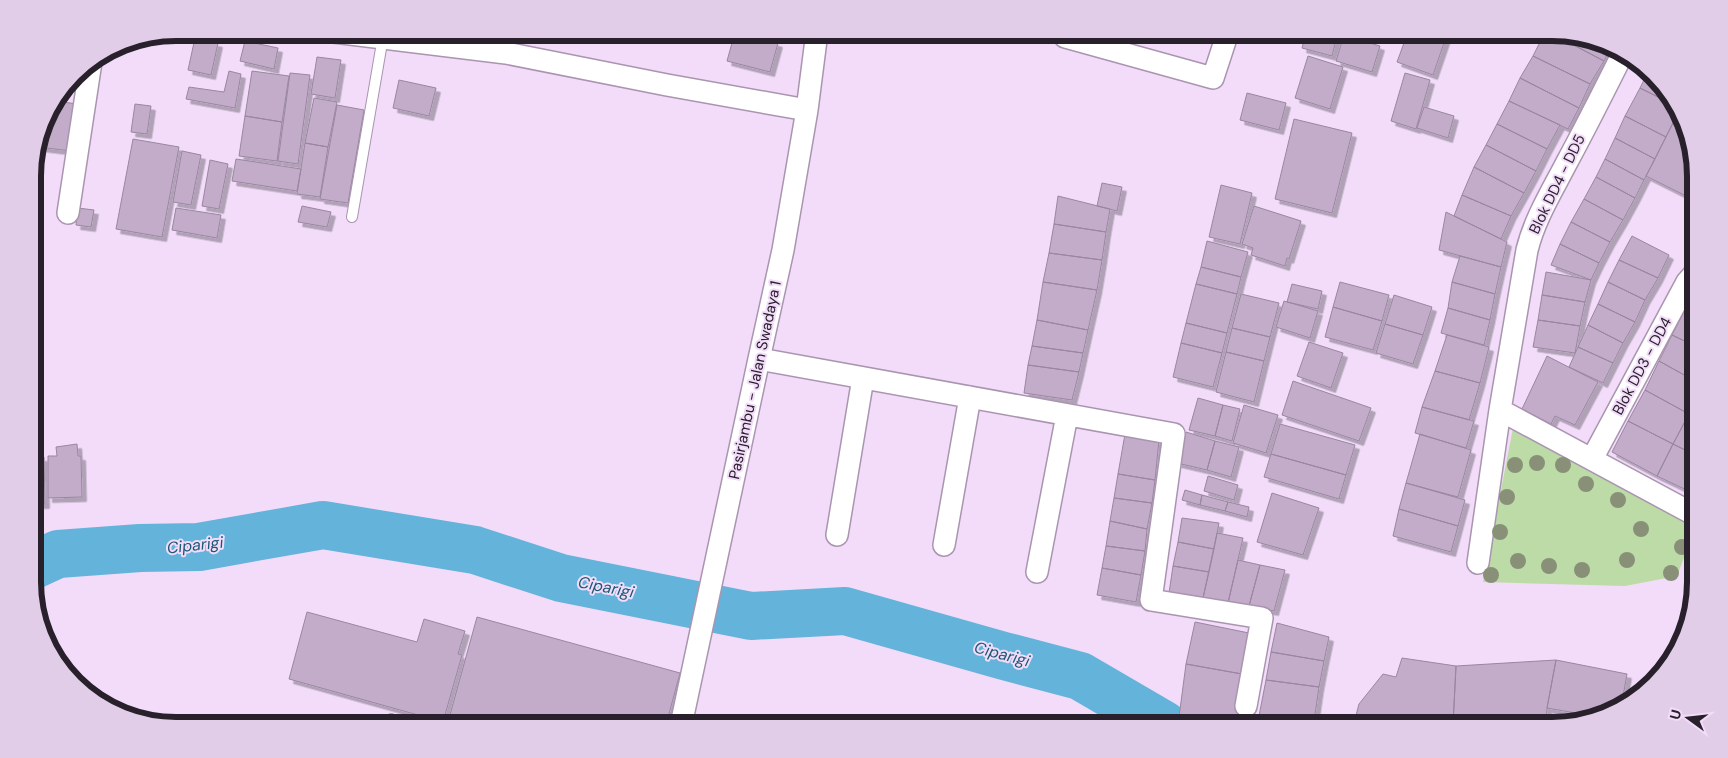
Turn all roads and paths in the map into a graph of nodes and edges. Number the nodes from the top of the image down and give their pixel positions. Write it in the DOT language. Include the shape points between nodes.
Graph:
graph roads {
  1 [pos="382,41"];
  2 [pos="414,41"];
  3 [pos="816,41"];
  4 [pos="1079,41"];
  5 [pos="1225,41"];
  6 [pos="1620,59"];
  7 [pos="89,73"];
  8 [pos="807,110"];
  9 [pos="68,213"];
  10 [pos="352,217"];
  11 [pos="1687,284"];
  12 [pos="758,359"];
  13 [pos="863,378"];
  14 [pos="970,398"];
  15 [pos="1500,410"];
  16 [pos="1068,415"];
  17 [pos="1592,459"];
  18 [pos="1687,511"];
  19 [pos="836,535"];
  20 [pos="944,546"];
  21 [pos="1478,562"];
  22 [pos="1037,572"];
  23 [pos="1246,706"];
  24 [pos="684,717"];
  1 -- 10 [label="lane"];
  2 -- 8 [label="street" via="506,53"];
  3 -- 8 [label="street, Pasirjambu - Jalan Swadaya 1"];
  4 -- 5 [label="street" via="1213,78"];
  6 -- 15 [label="street, Blok DD4 - DD5" via="1532,229"];
  7 -- 9 [label="street"];
  8 -- 12 [label="street, Pasirjambu - Jalan Swadaya 1" via="783,250"];
  11 -- 17 [label="street, Blok DD3 - DD4"];
  12 -- 13 [label="street"];
  12 -- 24 [label="street, Pasirjambu - Jalan Swadaya 1"];
  13 -- 14 [label="street"];
  13 -- 19 [label="street"];
  14 -- 16 [label="street"];
  14 -- 20 [label="street"];
  15 -- 17 [label="street"];
  15 -- 21 [label="street, Blok DD4 - DD5"];
  16 -- 22 [label="street"];
  16 -- 23 [label="street" via="1174,434 1151,600 1262,618"];
  17 -- 18 [label="street"];
}
